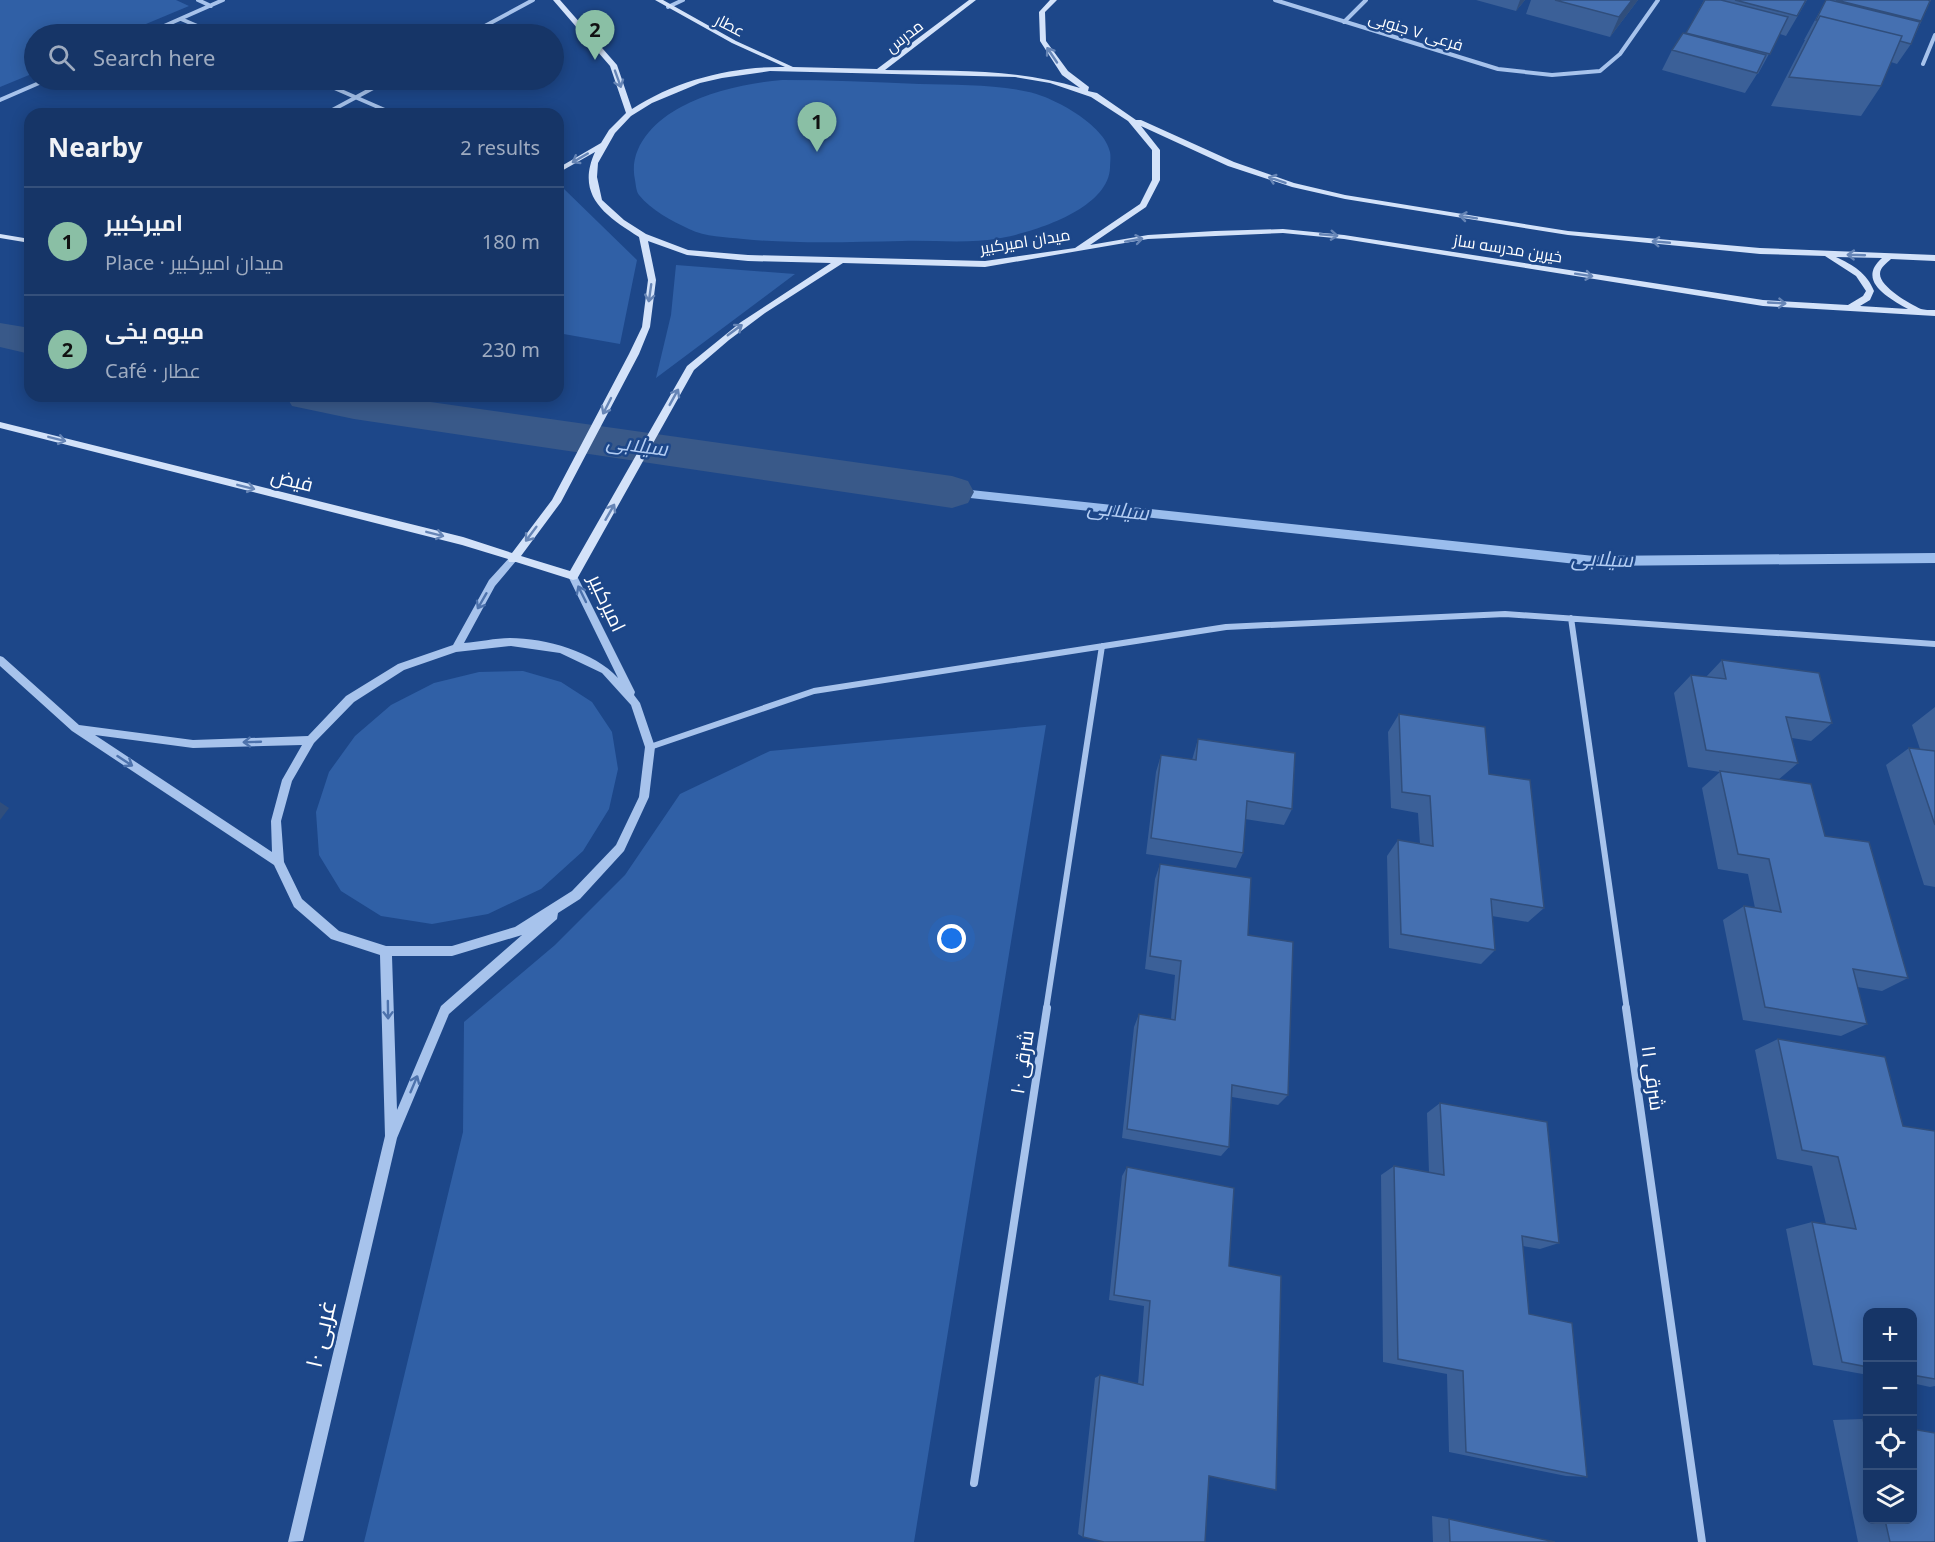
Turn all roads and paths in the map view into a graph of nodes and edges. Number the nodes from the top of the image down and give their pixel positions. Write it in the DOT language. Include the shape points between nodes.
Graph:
graph roads {
  1 [pos="198,0"];
  2 [pos="223,0"];
  3 [pos="533,0"];
  4 [pos="556,0"];
  5 [pos="658,0"];
  6 [pos="683,0"];
  7 [pos="973,0"];
  8 [pos="1054,0"];
  9 [pos="1275,0"];
  10 [pos="1366,0"];
  11 [pos="1658,0"];
  12 [pos="211,6"];
  13 [pos="668,7"];
  14 [pos="181,19"];
  15 [pos="1344,22"];
  16 [pos="169,24"];
  17 [pos="193,24"];
  18 [pos="489,24"];
  19 [pos="1935,35"];
  20 [pos="1923,64"];
  21 [pos="794,69"];
  22 [pos="879,71"];
  23 [pos="24,90"];
  24 [pos="340,90"];
  25 [pos="369,90"];
  26 [pos="1094,95"];
  27 [pos="356,97"];
  28 [pos="0,100"];
  29 [pos="336,108"];
  30 [pos="381,108"];
  31 [pos="630,113"];
  32 [pos="1131,119"];
  33 [pos="602,146"];
  34 [pos="564,168"];
  35 [pos="0,236"];
  36 [pos="643,236"];
  37 [pos="24,239"];
  38 [pos="1077,250"];
  39 [pos="1825,254"];
  40 [pos="1889,256"];
  41 [pos="1935,258"];
  42 [pos="840,261"];
  43 [pos="1850,308"];
  44 [pos="1922,312"];
  45 [pos="1935,313"];
  46 [pos="0,425"];
  47 [pos="513,559"];
  48 [pos="573,576"];
  49 [pos="1571,618"];
  50 [pos="1935,644"];
  51 [pos="1102,646"];
  52 [pos="456,648"];
  53 [pos="0,660"];
  54 [pos="635,703"];
  55 [pos="76,728"];
  56 [pos="310,740"];
  57 [pos="650,747"];
  58 [pos="278,862"];
  59 [pos="576,895"];
  60 [pos="386,951"];
  61 [pos="391,1138"];
  62 [pos="974,1483"];
  63 [pos="295,1542"];
  64 [pos="1702,1542"];
  1 -- 12 [label="street"];
  2 -- 12 [label="street"];
  3 -- 18 [label="street"];
  4 -- 31 [label="main road, one-way" via="613,65"];
  5 -- 13 [label="main road, عطار"];
  6 -- 13 [label="street"];
  7 -- 22 [label="main road, مدرس"];
  26 -- 8 [label="main road, one-way" via="1065,73 1043,41 1042,12"];
  9 -- 15 [label="street, فرعی ۷ جنوبی"];
  10 -- 15 [label="street"];
  11 -- 15 [label="street, فرعی ۷ جنوبی" via="1620,54 1600,71 1552,75 1498,69"];
  12 -- 14 [label="street"];
  13 -- 21 [label="main road, عطار"];
  14 -- 16 [label="street"];
  14 -- 17 [label="street"];
  19 -- 20 [label="street"];
  21 -- 22 [label="main road, میدان امیرکبیر"];
  21 -- 31 [label="main road, میدان امیرکبیر" via="746,71 698,82"];
  22 -- 26 [label="main road, میدان امیرکبیر" via="1015,75 1051,81"];
  23 -- 28 [label="street"];
  24 -- 27 [label="street"];
  25 -- 27 [label="street"];
  26 -- 32 [label="main road, میدان امیرکبیر"];
  27 -- 29 [label="street"];
  27 -- 30 [label="street"];
  31 -- 33 [label="main road, میدان امیرکبیر" via="606,136"];
  32 -- 38 [label="main road, میدان امیرکبیر" via="1156,150 1156,180 1143,205"];
  39 -- 32 [label="main road, خیرین مدرسه ساز, one-way" via="1568,233 1346,197 1292,185 1231,164"];
  33 -- 34 [label="main road, one-way"];
  33 -- 36 [label="main road, میدان امیرکبیر" via="592,168 598,201"];
  35 -- 37 [label="main road"];
  36 -- 42 [label="main road, میدان امیرکبیر" via="687,252"];
  36 -- 47 [label="main road, one-way" via="652,280 646,327 556,502"];
  38 -- 42 [label="main road, میدان امیرکبیر" via="985,264"];
  38 -- 43 [label="main road, خیرین مدرسه ساز, one-way" via="1148,237 1283,231 1344,237 1763,303"];
  40 -- 39 [label="main road, خیرین مدرسه ساز, one-way"];
  39 -- 43 [label="main road" via="1867,282 1867,298"];
  40 -- 41 [label="main road, خیرین مدرسه ساز"];
  40 -- 44 [label="main road" via="1878,267 1878,282 1896,298"];
  48 -- 42 [label="main road, امیرکبیر, one-way" via="690,368 717,343 787,293"];
  43 -- 44 [label="main road, خیرین مدرسه ساز"];
  44 -- 45 [label="main road, خیرین مدرسه ساز"];
  46 -- 47 [label="main road, فیض, one-way" via="463,541"];
  47 -- 48 [label="main road, فیض"];
  47 -- 52 [label="street, one-way" via="492,583"];
  54 -- 48 [label="street, امیرکبیر, one-way"];
  49 -- 50 [label="street"];
  49 -- 51 [label="street" via="1505,614 1226,627"];
  49 -- 64 [label="street, ۱۱ شرقی"];
  51 -- 57 [label="street" via="814,691"];
  51 -- 62 [label="street, ۱۰ شرقی"];
  52 -- 54 [label="street" via="511,642 562,649 605,670"];
  52 -- 56 [label="street" via="401,667 350,699"];
  53 -- 55 [label="street"];
  54 -- 57 [label="street, امیرکبیر"];
  56 -- 55 [label="street, one-way" via="193,744"];
  55 -- 58 [label="street, one-way"];
  56 -- 58 [label="street" via="287,780 276,821"];
  57 -- 59 [label="street" via="644,797 620,848"];
  58 -- 60 [label="street" via="298,903 335,935"];
  59 -- 60 [label="street" via="518,931 452,951"];
  61 -- 59 [label="street, one-way" via="446,1010"];
  60 -- 61 [label="street, one-way"];
  61 -- 63 [label="street, ۱۰ غربی"];
}
